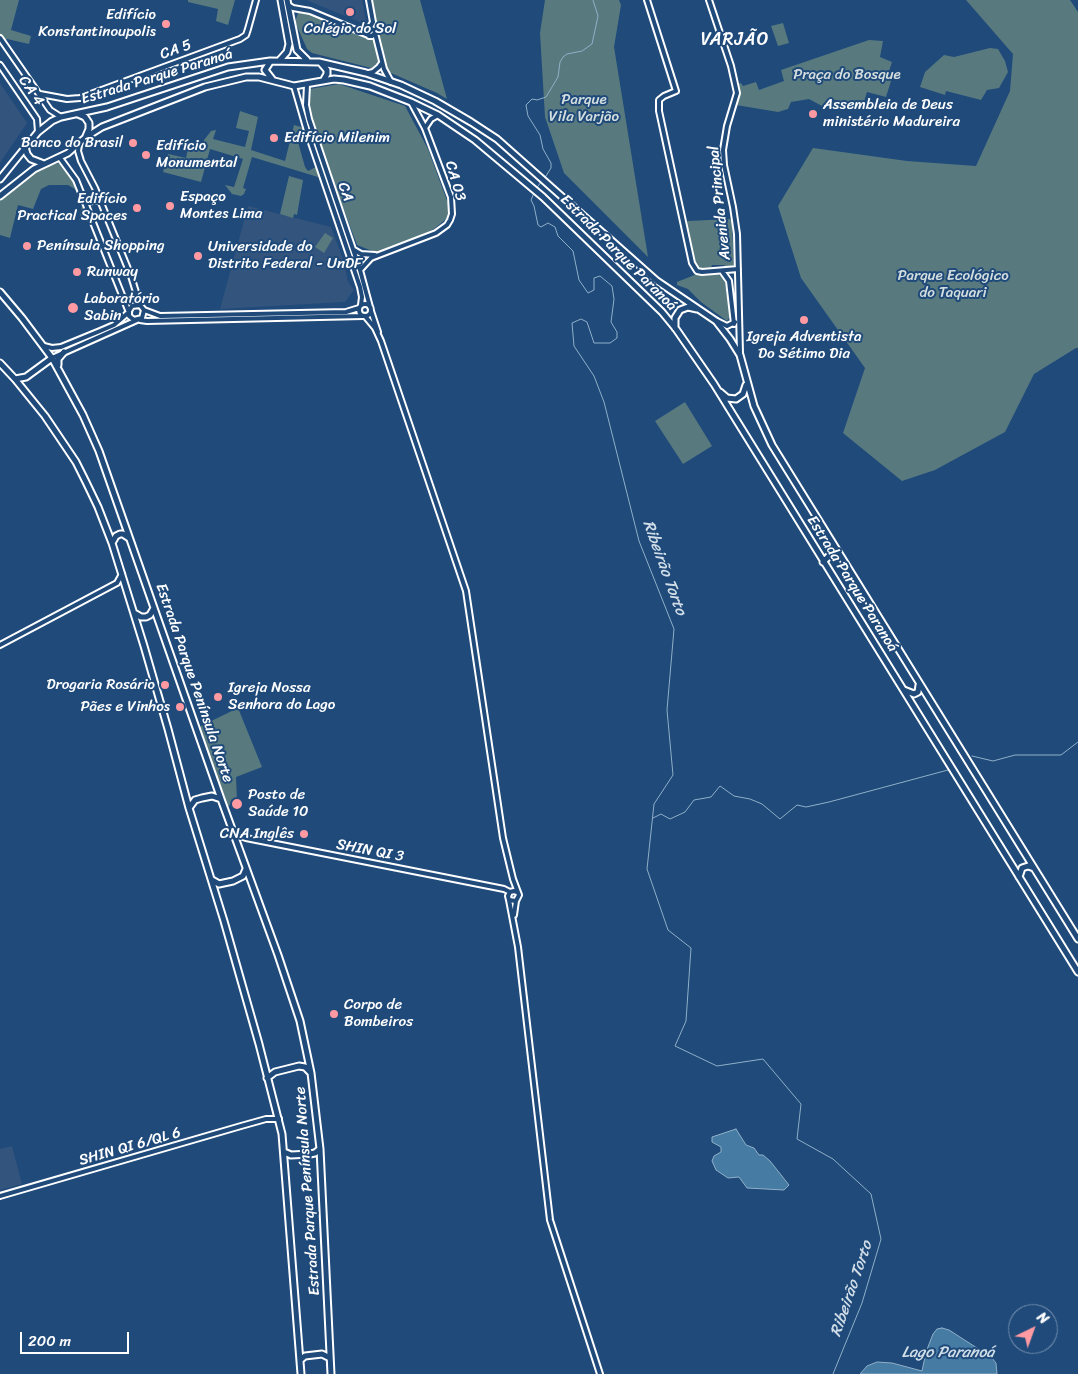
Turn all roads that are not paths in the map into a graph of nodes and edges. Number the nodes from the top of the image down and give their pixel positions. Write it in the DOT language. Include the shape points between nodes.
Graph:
graph roads {
  1 [pos="256,0"];
  2 [pos="369,0"];
  3 [pos="647,0"];
  4 [pos="709,0"];
  5 [pos="283,1"];
  6 [pos="299,9"];
  7 [pos="373,22"];
  8 [pos="291,23"];
  9 [pos="369,29"];
  10 [pos="359,31"];
  11 [pos="375,32"];
  12 [pos="368,35"];
  13 [pos="0,38"];
  14 [pos="270,61"];
  15 [pos="279,61"];
  16 [pos="307,61"];
  17 [pos="319,62"];
  18 [pos="382,63"];
  19 [pos="0,66"];
  20 [pos="366,73"];
  21 [pos="272,80"];
  22 [pos="322,81"];
  23 [pos="391,82"];
  24 [pos="307,85"];
  25 [pos="294,86"];
  26 [pos="40,94"];
  27 [pos="51,96"];
  28 [pos="411,102"];
  29 [pos="46,104"];
  30 [pos="77,114"];
  31 [pos="438,115"];
  32 [pos="61,117"];
  33 [pos="426,128"];
  34 [pos="38,132"];
  35 [pos="86,137"];
  36 [pos="79,145"];
  37 [pos="25,147"];
  38 [pos="60,158"];
  39 [pos="44,164"];
  40 [pos="0,179"];
  41 [pos="0,196"];
  42 [pos="100,200"];
  43 [pos="86,202"];
  44 [pos="353,250"];
  45 [pos="378,255"];
  46 [pos="738,269"];
  47 [pos="360,270"];
  48 [pos="722,271"];
  49 [pos="1,294"];
  50 [pos="140,305"];
  51 [pos="360,306"];
  52 [pos="370,309"];
  53 [pos="144,310"];
  54 [pos="700,310"];
  55 [pos="129,311"];
  56 [pos="364,316"];
  57 [pos="738,319"];
  58 [pos="138,320"];
  59 [pos="716,321"];
  60 [pos="734,324"];
  61 [pos="676,329"];
  62 [pos="378,334"];
  63 [pos="44,346"];
  64 [pos="64,352"];
  65 [pos="740,355"];
  66 [pos="52,358"];
  67 [pos="0,362"];
  68 [pos="58,368"];
  69 [pos="746,377"];
  70 [pos="15,379"];
  71 [pos="714,384"];
  72 [pos="130,539"];
  73 [pos="112,543"];
  74 [pos="840,556"];
  75 [pos="823,562"];
  76 [pos="122,574"];
  77 [pos="117,583"];
  78 [pos="126,586"];
  79 [pos="155,607"];
  80 [pos="133,613"];
  81 [pos="2,643"];
  82 [pos="919,684"];
  83 [pos="904,690"];
  84 [pos="221,799"];
  85 [pos="189,808"];
  86 [pos="234,834"];
  87 [pos="246,838"];
  88 [pos="237,842"];
  89 [pos="246,868"];
  90 [pos="1035,868"];
  91 [pos="1019,877"];
  92 [pos="212,880"];
  93 [pos="512,880"];
  94 [pos="490,888"];
  95 [pos="510,892"];
  96 [pos="517,892"];
  97 [pos="509,899"];
  98 [pos="516,900"];
  99 [pos="514,919"];
  100 [pos="1078,939"];
  101 [pos="1078,972"];
  102 [pos="311,1073"];
  103 [pos="267,1078"];
  104 [pos="277,1112"];
  105 [pos="266,1119"];
  106 [pos="279,1119"];
  107 [pos="320,1148"];
  108 [pos="284,1152"];
  109 [pos="0,1196"];
  110 [pos="330,1358"];
  111 [pos="300,1360"];
  112 [pos="301,1374"];
  113 [pos="331,1374"];
  114 [pos="600,1374"];
  1 -- 27 [label="street, CA 5" via="246,35 240,39 80,98"];
  2 -- 7 [label="street"];
  3 -- 48 [label="street" via="676,91 660,100 659,110 691,259 697,271"];
  4 -- 46 [label="street, Avenida Principal" via="737,93 726,126 723,150 735,217"];
  5 -- 6 [label="street"];
  5 -- 8 [label="main road"];
  5 -- 15 [label="main road" via="289,44"];
  6 -- 8 [label="street"];
  6 -- 10 [label="street"];
  7 -- 9 [label="street"];
  7 -- 11 [label="street"];
  8 -- 16 [label="main road" via="297,50"];
  9 -- 10 [label="street"];
  9 -- 11 [label="street"];
  9 -- 12 [label="street"];
  10 -- 12 [label="street"];
  11 -- 12 [label="street"];
  11 -- 18 [label="street"];
  13 -- 26 [label="street"];
  14 -- 15 [label="main road, Estrada Parque Paranoá"];
  14 -- 21 [label="main road" via="265,70"];
  14 -- 30 [label="main road, Estrada Parque Paranoá" via="228,66"];
  15 -- 16 [label="main road, Estrada Parque Paranoá"];
  16 -- 17 [label="main road, Estrada Parque Paranoá"];
  17 -- 20 [label="main road, Estrada Parque Paranoá"];
  17 -- 22 [label="main road" via="327,70"];
  18 -- 20 [label="street" via="373,72"];
  18 -- 23 [label="street"];
  19 -- 34 [label="street, CA 4" via="37,119"];
  20 -- 23 [label="main road, Estrada Parque Paranoá"];
  21 -- 25 [label="main road, Estrada Parque Paranoá"];
  21 -- 35 [label="main road, Estrada Parque Paranoá" via="246,77 205,87 113,122"];
  22 -- 24 [label="main road, Estrada Parque Paranoá"];
  22 -- 28 [label="main road, Estrada Parque Paranoá" via="344,80 370,86"];
  23 -- 54 [label="main road, Estrada Parque Paranoá" via="435,101 497,140 657,281"];
  24 -- 25 [label="main road, Estrada Parque Paranoá"];
  24 -- 44 [label="street, CA" via="309,119"];
  25 -- 51 [label="street, CA" via="306,131 360,287"];
  26 -- 27 [label="street, CA 5"];
  26 -- 29 [label="street"];
  27 -- 29 [label="street"];
  28 -- 31 [label="main road, Estrada Parque Paranoá"];
  28 -- 33 [label="street, CA 03"];
  29 -- 32 [label="street"];
  30 -- 32 [label="main road, Estrada Parque Paranoá"];
  30 -- 35 [label="main road" via="89,123"];
  31 -- 33 [label="street" via="428,122"];
  31 -- 61 [label="main road, Estrada Parque Paranoá" via="528,183"];
  32 -- 34 [label="main road, Estrada Parque Paranoá"];
  33 -- 45 [label="street, CA 03" via="450,197 450,220 436,233"];
  34 -- 37 [label="main road, Estrada Parque Paranoá"];
  35 -- 36 [label="main road, Estrada Parque Paranoá"];
  36 -- 38 [label="main road, Estrada Parque Paranoá"];
  36 -- 42 [label="street" via="81,161"];
  37 -- 39 [label="main road" via="31,159"];
  37 -- 40 [label="main road, Estrada Parque Paranoá"];
  38 -- 39 [label="main road, Estrada Parque Paranoá"];
  38 -- 43 [label="street" via="76,180"];
  39 -- 41 [label="main road, Estrada Parque Paranoá"];
  42 -- 43 [label="street"];
  42 -- 50 [label="street"];
  43 -- 55 [label="street"];
  44 -- 45 [label="street"];
  44 -- 47 [label="street, CA"];
  45 -- 47 [label="street, CA 03"];
  46 -- 48 [label="street"];
  46 -- 57 [label="street, Avenida Principal"];
  47 -- 52 [label="street, CA"];
  48 -- 60 [label="street" via="729,281"];
  49 -- 63 [label="main road, Estrada Parque Península Norte"];
  50 -- 53 [label="street"];
  50 -- 55 [label="street" via="132,306"];
  51 -- 52 [label="street" via="366,304"];
  51 -- 53 [label="street" via="346,312 160,316"];
  51 -- 56 [label="street" via="359,313"];
  52 -- 56 [label="street"];
  52 -- 62 [label="street, CA"];
  53 -- 58 [label="street" via="144,316"];
  54 -- 59 [label="main road, Estrada Parque Paranoá"];
  54 -- 61 [label="main road" via="680,310 675,318"];
  55 -- 58 [label="street" via="131,318"];
  55 -- 63 [label="street" via="114,325 100,331 61,347"];
  56 -- 58 [label="street"];
  56 -- 62 [label="street"];
  57 -- 60 [label="street"];
  57 -- 65 [label="street, Avenida Principal"];
  58 -- 64 [label="street"];
  59 -- 60 [label="street" via="724,325"];
  59 -- 65 [label="main road, Estrada Parque Paranoá"];
  61 -- 71 [label="main road, Estrada Parque Paranoá"];
  62 -- 93 [label="street, CA" via="466,591 500,821"];
  63 -- 66 [label="main road, Estrada Parque Península Norte"];
  64 -- 66 [label="street"];
  64 -- 68 [label="main road" via="58,359"];
  65 -- 69 [label="main road, Estrada Parque Paranoá"];
  66 -- 68 [label="main road, Estrada Parque Península Norte"];
  66 -- 70 [label="main road" via="26,376"];
  67 -- 70 [label="main road, Estrada Parque Península Norte"];
  68 -- 72 [label="main road, Estrada Parque Península Norte" via="99,451"];
  69 -- 71 [label="main road" via="745,391 736,399 727,398"];
  69 -- 74 [label="main road, Estrada Parque Paranoá" via="763,428"];
  70 -- 73 [label="main road, Estrada Parque Península Norte" via="76,462"];
  71 -- 75 [label="main road, Estrada Parque Paranoá"];
  72 -- 73 [label="main road" via="120,534"];
  72 -- 79 [label="main road, Estrada Parque Península Norte"];
  73 -- 76 [label="main road, Estrada Parque Península Norte"];
  74 -- 75 [label="main road" via="832,554"];
  74 -- 82 [label="main road, Estrada Parque Paranoá"];
  75 -- 83 [label="main road, Estrada Parque Paranoá"];
  76 -- 77 [label="street"];
  76 -- 78 [label="main road, Estrada Parque Península Norte"];
  77 -- 78 [label="street"];
  77 -- 81 [label="street"];
  78 -- 80 [label="main road, Estrada Parque Península Norte"];
  79 -- 80 [label="main road" via="146,617"];
  79 -- 84 [label="main road, Estrada Parque Península Norte"];
  80 -- 85 [label="main road, Estrada Parque Península Norte"];
  82 -- 83 [label="main road" via="916,693"];
  82 -- 90 [label="main road, Estrada Parque Paranoá"];
  83 -- 91 [label="main road, Estrada Parque Paranoá"];
  84 -- 85 [label="main road" via="212,796 202,798 195,800"];
  84 -- 86 [label="main road, Estrada Parque Península Norte"];
  85 -- 92 [label="main road, Estrada Parque Península Norte"];
  86 -- 87 [label="street, SHIN QI 3"];
  86 -- 88 [label="main road, Estrada Parque Península Norte"];
  87 -- 88 [label="street"];
  87 -- 94 [label="street, SHIN QI 3"];
  88 -- 89 [label="main road, Estrada Parque Península Norte"];
  89 -- 92 [label="main road" via="243,876 233,881 219,884"];
  89 -- 102 [label="main road, Estrada Parque Península Norte" via="300,1021"];
  90 -- 91 [label="main road" via="1022,868"];
  90 -- 100 [label="main road, Estrada Parque Paranoá"];
  91 -- 101 [label="main road, Estrada Parque Paranoá"];
  92 -- 103 [label="main road, Estrada Parque Península Norte"];
  93 -- 95 [label="street"];
  93 -- 96 [label="street"];
  94 -- 95 [label="street, SHIN QI 3"];
  94 -- 97 [label="street, SHIN QI 3"];
  95 -- 96 [label="street, SHIN QI 3"];
  95 -- 97 [label="street"];
  96 -- 98 [label="street"];
  97 -- 98 [label="street"];
  97 -- 99 [label="street"];
  98 -- 99 [label="street"];
  99 -- 114 [label="street" via="550,1220"];
  102 -- 103 [label="main road" via="305,1066 299,1066 274,1072"];
  102 -- 107 [label="main road, Estrada Parque Península Norte"];
  103 -- 104 [label="main road, Estrada Parque Península Norte"];
  104 -- 105 [label="street, SHIN QI 6/QL 6"];
  104 -- 106 [label="main road, Estrada Parque Península Norte"];
  105 -- 106 [label="street, SHIN QI 6/QL 6"];
  105 -- 109 [label="street, SHIN QI 6/QL 6"];
  106 -- 108 [label="main road, Estrada Parque Península Norte"];
  107 -- 108 [label="main road" via="310,1154"];
  107 -- 110 [label="main road, Estrada Parque Península Norte"];
  108 -- 111 [label="main road, Estrada Parque Península Norte"];
  110 -- 111 [label="main road" via="322,1354 305,1356"];
  110 -- 113 [label="main road, Estrada Parque Península Norte"];
  111 -- 112 [label="main road, Estrada Parque Península Norte"];
}
